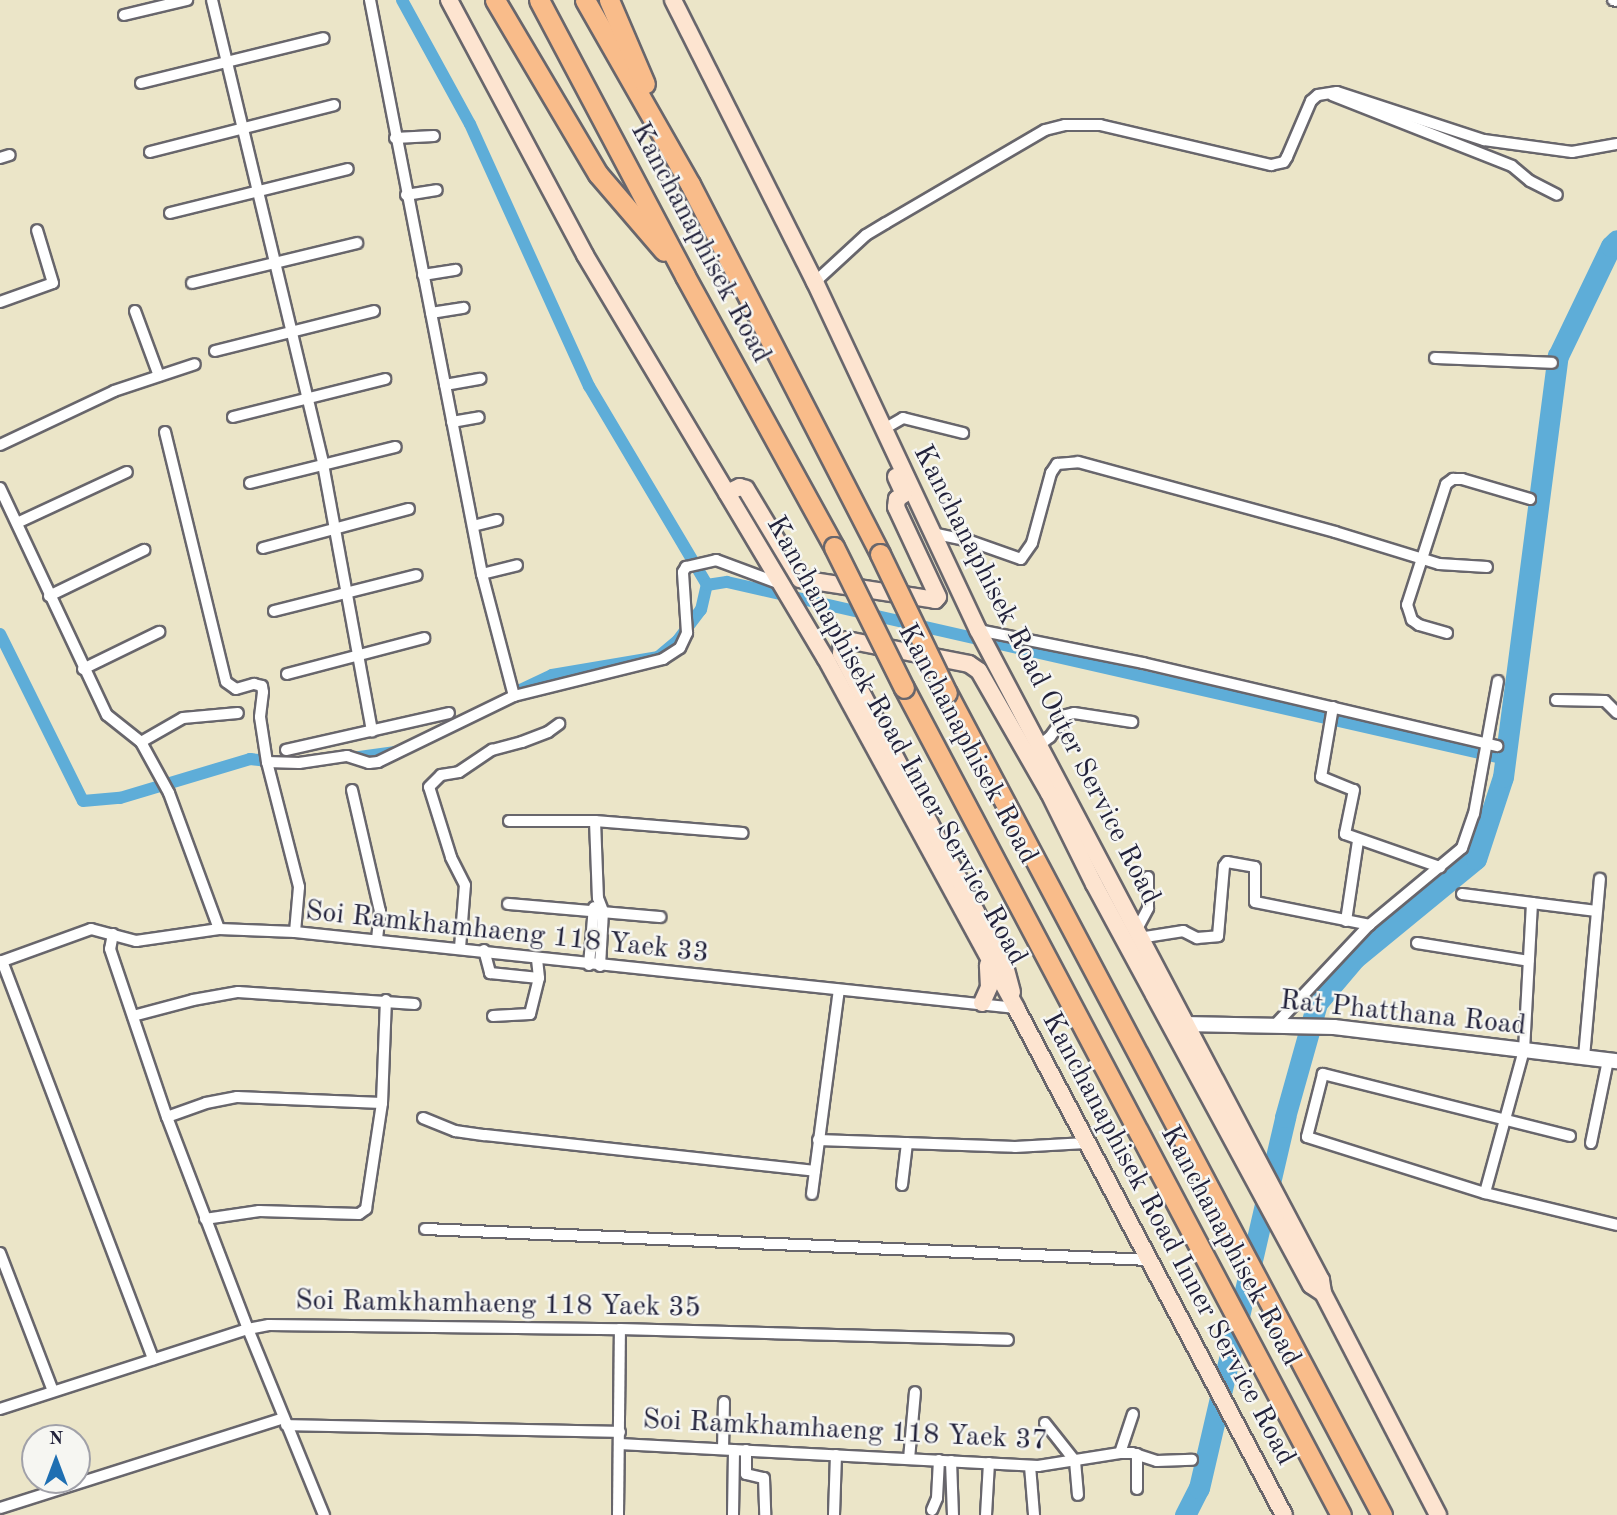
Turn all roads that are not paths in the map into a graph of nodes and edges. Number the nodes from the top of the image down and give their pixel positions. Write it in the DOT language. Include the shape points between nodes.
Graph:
graph roads {
  1 [pos="187,0"];
  2 [pos="212,0"];
  3 [pos="370,0"];
  4 [pos="449,0"];
  5 [pos="495,0"];
  6 [pos="539,0"];
  7 [pos="585,0"];
  8 [pos="609,0"];
  9 [pos="661,0"];
  10 [pos="673,0"];
  11 [pos="124,15"];
  12 [pos="324,38"];
  13 [pos="228,60"];
  14 [pos="141,83"];
  15 [pos="334,105"];
  16 [pos="1410,121"];
  17 [pos="243,129"];
  18 [pos="434,136"];
  19 [pos="395,138"];
  20 [pos="1617,144"];
  21 [pos="150,152"];
  22 [pos="348,169"];
  23 [pos="690,184"];
  24 [pos="437,190"];
  25 [pos="258,192"];
  26 [pos="407,195"];
  27 [pos="1557,195"];
  28 [pos="170,212"];
  29 [pos="37,230"];
  30 [pos="357,243"];
  31 [pos="275,264"];
  32 [pos="456,270"];
  33 [pos="423,275"];
  34 [pos="685,276"];
  35 [pos="815,282"];
  36 [pos="192,283"];
  37 [pos="0,302"];
  38 [pos="464,308"];
  39 [pos="135,311"];
  40 [pos="374,311"];
  41 [pos="431,313"];
  42 [pos="291,331"];
  43 [pos="215,351"];
  44 [pos="1435,358"];
  45 [pos="1552,363"];
  46 [pos="195,364"];
  47 [pos="159,376"];
  48 [pos="385,379"];
  49 [pos="481,379"];
  50 [pos="445,385"];
  51 [pos="307,398"];
  52 [pos="233,417"];
  53 [pos="479,417"];
  54 [pos="452,422"];
  55 [pos="884,429"];
  56 [pos="165,432"];
  57 [pos="963,433"];
  58 [pos="0,445"];
  59 [pos="396,447"];
  60 [pos="323,464"];
  61 [pos="127,472"];
  62 [pos="250,483"];
  63 [pos="0,488"];
  64 [pos="727,493"];
  65 [pos="904,494"];
  66 [pos="1530,499"];
  67 [pos="409,509"];
  68 [pos="497,520"];
  69 [pos="17,523"];
  70 [pos="473,526"];
  71 [pos="334,527"];
  72 [pos="932,533"];
  73 [pos="263,548"];
  74 [pos="144,550"];
  75 [pos="1420,558"];
  76 [pos="517,565"];
  77 [pos="1487,567"];
  78 [pos="482,574"];
  79 [pos="417,575"];
  80 [pos="782,585"];
  81 [pos="346,592"];
  82 [pos="49,596"];
  83 [pos="274,611"];
  84 [pos="974,630"];
  85 [pos="159,632"];
  86 [pos="1447,633"];
  87 [pos="424,638"];
  88 [pos="358,656"];
  89 [pos="992,666"];
  90 [pos="83,669"];
  91 [pos="287,674"];
  92 [pos="1498,681"];
  93 [pos="513,696"];
  94 [pos="1556,700"];
  95 [pos="1333,709"];
  96 [pos="238,713"];
  97 [pos="449,713"];
  98 [pos="1617,713"];
  99 [pos="1132,722"];
  100 [pos="559,724"];
  101 [pos="373,732"];
  102 [pos="141,742"];
  103 [pos="1491,745"];
  104 [pos="1038,746"];
  105 [pos="286,750"];
  106 [pos="267,762"];
  107 [pos="352,790"];
  108 [pos="1049,793"];
  109 [pos="509,821"];
  110 [pos="595,821"];
  111 [pos="743,833"];
  112 [pos="1358,841"];
  113 [pos="1440,867"];
  114 [pos="1149,877"];
  115 [pos="1600,879"];
  116 [pos="1462,894"];
  117 [pos="1532,903"];
  118 [pos="508,904"];
  119 [pos="598,911"];
  120 [pos="1597,911"];
  121 [pos="660,917"];
  122 [pos="1346,921"];
  123 [pos="1369,925"];
  124 [pos="219,929"];
  125 [pos="296,932"];
  126 [pos="113,934"];
  127 [pos="1137,934"];
  128 [pos="377,939"];
  129 [pos="1417,943"];
  130 [pos="460,948"];
  131 [pos="484,950"];
  132 [pos="537,959"];
  133 [pos="987,959"];
  134 [pos="1,961"];
  135 [pos="1529,961"];
  136 [pos="595,966"];
  137 [pos="539,978"];
  138 [pos="839,990"];
  139 [pos="386,1000"];
  140 [pos="982,1003"];
  141 [pos="415,1004"];
  142 [pos="1016,1008"];
  143 [pos="133,1016"];
  144 [pos="494,1016"];
  145 [pos="1184,1024"];
  146 [pos="1276,1024"];
  147 [pos="1524,1050"];
  148 [pos="1584,1057"];
  149 [pos="1613,1060"];
  150 [pos="382,1103"];
  151 [pos="167,1116"];
  152 [pos="423,1118"];
  153 [pos="1505,1121"];
  154 [pos="1236,1134"];
  155 [pos="1570,1136"];
  156 [pos="818,1140"];
  157 [pos="907,1143"];
  158 [pos="1086,1143"];
  159 [pos="1591,1143"];
  160 [pos="815,1171"];
  161 [pos="902,1185"];
  162 [pos="1485,1193"];
  163 [pos="812,1194"];
  164 [pos="205,1219"];
  165 [pos="1617,1225"];
  166 [pos="425,1229"];
  167 [pos="0,1253"];
  168 [pos="1150,1260"];
  169 [pos="248,1329"];
  170 [pos="620,1329"];
  171 [pos="1008,1340"];
  172 [pos="153,1359"];
  173 [pos="53,1391"];
  174 [pos="915,1392"];
  175 [pos="724,1402"];
  176 [pos="0,1409"];
  177 [pos="1133,1414"];
  178 [pos="285,1422"];
  179 [pos="1045,1423"];
  180 [pos="620,1432"];
  181 [pos="619,1444"];
  182 [pos="734,1450"];
  183 [pos="1120,1453"];
  184 [pos="1137,1454"];
  185 [pos="836,1455"];
  186 [pos="909,1459"];
  187 [pos="939,1460"];
  188 [pos="1192,1460"];
  189 [pos="951,1461"];
  190 [pos="1075,1461"];
  191 [pos="989,1463"];
  192 [pos="1030,1466"];
  193 [pos="1137,1489"];
  194 [pos="1079,1495"];
  195 [pos="0,1508"];
  196 [pos="932,1510"];
  197 [pos="322,1514"];
  198 [pos="618,1515"];
  199 [pos="733,1515"];
  200 [pos="765,1515"];
  201 [pos="834,1515"];
  202 [pos="953,1515"];
  203 [pos="986,1515"];
  204 [pos="1034,1515"];
  205 [pos="1284,1515"];
  206 [pos="1341,1515"];
  207 [pos="1382,1515"];
  208 [pos="1438,1515"];
  1 -- 11 [label="street"];
  2 -- 13 [label="street"];
  3 -- 19 [label="street"];
  4 -- 64 [label="main road, Kanchanaphisek Road Inner Service Road" via="585,255"];
  5 -- 34 [label="highway" via="598,174"];
  6 -- 34 [label="highway, Kanchanaphisek Road"];
  7 -- 23 [label="highway, Kanchanaphisek Road"];
  8 -- 23 [label="highway"];
  9 -- 65 [label="main road"];
  10 -- 35 [label="main road, Kanchanaphisek Road Outer Service Road"];
  12 -- 13 [label="street"];
  13 -- 14 [label="street"];
  13 -- 17 [label="street"];
  15 -- 17 [label="street"];
  16 -- 20 [label="street" via="1485,140 1552,150 1583,151"];
  16 -- 27 [label="street" via="1513,166"];
  16 -- 35 [label="street" via="1344,93 1318,95 1305,108 1284,162 1271,165 1100,125 1079,123 1045,130 866,235"];
  17 -- 21 [label="street"];
  17 -- 25 [label="street"];
  18 -- 19 [label="street"];
  19 -- 26 [label="street"];
  22 -- 25 [label="street"];
  23 -- 207 [label="highway, Kanchanaphisek Road, bridge" via="947,693"];
  24 -- 26 [label="street"];
  25 -- 28 [label="street"];
  25 -- 31 [label="street"];
  26 -- 33 [label="street"];
  29 -- 37 [label="street" via="53,283"];
  30 -- 31 [label="street"];
  31 -- 36 [label="street"];
  31 -- 42 [label="street"];
  32 -- 33 [label="street"];
  33 -- 41 [label="street"];
  34 -- 206 [label="highway, Kanchanaphisek Road, bridge" via="834,547"];
  35 -- 55 [label="main road, Kanchanaphisek Road Outer Service Road"];
  38 -- 41 [label="street"];
  39 -- 47 [label="street"];
  40 -- 42 [label="street"];
  41 -- 50 [label="street"];
  42 -- 43 [label="street"];
  42 -- 51 [label="street"];
  44 -- 45 [label="street"];
  46 -- 47 [label="street"];
  47 -- 58 [label="street" via="114,391"];
  48 -- 51 [label="street"];
  49 -- 50 [label="street"];
  50 -- 54 [label="street"];
  51 -- 52 [label="street"];
  51 -- 60 [label="street"];
  53 -- 54 [label="street"];
  54 -- 70 [label="street"];
  55 -- 57 [label="street" via="903,418"];
  55 -- 72 [label="main road, Kanchanaphisek Road Outer Service Road"];
  56 -- 106 [label="street" via="226,682 236,689 262,686"];
  59 -- 60 [label="street"];
  60 -- 62 [label="street"];
  60 -- 71 [label="street"];
  61 -- 69 [label="street"];
  63 -- 69 [label="street"];
  64 -- 65 [label="main road" via="746,489 800,579 935,600 938,597 897,508 897,499"];
  64 -- 80 [label="main road, Kanchanaphisek Road Inner Service Road"];
  65 -- 84 [label="main road"];
  66 -- 75 [label="street" via="1462,479 1449,481"];
  67 -- 71 [label="street"];
  68 -- 70 [label="street"];
  69 -- 82 [label="street"];
  70 -- 78 [label="street"];
  71 -- 73 [label="street"];
  71 -- 81 [label="street"];
  72 -- 75 [label="street" via="1021,559 1032,543 1051,473 1063,462"];
  72 -- 84 [label="main road, Kanchanaphisek Road Outer Service Road"];
  74 -- 82 [label="street"];
  75 -- 77 [label="street" via="1454,567"];
  75 -- 86 [label="street" via="1408,611 1419,625"];
  76 -- 78 [label="street"];
  78 -- 93 [label="street"];
  79 -- 81 [label="street"];
  80 -- 93 [label="street" via="718,561 691,566 683,572 687,634 674,653"];
  80 -- 133 [label="main road, Kanchanaphisek Road Inner Service Road"];
  81 -- 83 [label="street"];
  81 -- 88 [label="street"];
  82 -- 90 [label="street"];
  84 -- 89 [label="main road, Kanchanaphisek Road Outer Service Road"];
  84 -- 95 [label="street" via="1143,663"];
  85 -- 90 [label="street"];
  87 -- 88 [label="street"];
  88 -- 91 [label="street"];
  88 -- 101 [label="street"];
  89 -- 104 [label="main road, Kanchanaphisek Road Outer Service Road"];
  89 -- 108 [label="main road"];
  90 -- 102 [label="street" via="107,715"];
  92 -- 103 [label="street"];
  93 -- 106 [label="street" via="378,762 347,757"];
  94 -- 98 [label="street" via="1605,701"];
  95 -- 103 [label="street"];
  95 -- 112 [label="street" via="1321,777 1354,789 1345,834"];
  96 -- 102 [label="street" via="183,718"];
  97 -- 101 [label="street"];
  99 -- 104 [label="street" via="1066,715 1051,737"];
  100 -- 130 [label="street" via="492,750 474,765 441,775 431,783 430,794 451,857 466,885"];
  101 -- 105 [label="street"];
  102 -- 124 [label="street" via="169,793"];
  103 -- 113 [label="street" via="1462,848"];
  104 -- 127 [label="main road, Kanchanaphisek Road Outer Service Road"];
  106 -- 125 [label="street" via="299,887"];
  107 -- 128 [label="street" via="380,911"];
  108 -- 142 [label="main road" via="975,667 842,642 841,654 1006,969"];
  108 -- 154 [label="main road" via="1094,884"];
  109 -- 110 [label="street"];
  110 -- 111 [label="street"];
  110 -- 119 [label="street"];
  112 -- 113 [label="street"];
  112 -- 122 [label="street"];
  113 -- 123 [label="street"];
  114 -- 127 [label="street" via="1149,908"];
  115 -- 120 [label="street"];
  116 -- 117 [label="street"];
  117 -- 120 [label="street"];
  117 -- 135 [label="street"];
  118 -- 119 [label="street"];
  119 -- 121 [label="street"];
  119 -- 136 [label="street"];
  120 -- 148 [label="street"];
  122 -- 123 [label="street"];
  122 -- 127 [label="street" via="1255,902 1255,867 1227,862 1218,936 1197,938 1183,931"];
  123 -- 146 [label="street"];
  124 -- 125 [label="street, Soi Ramkhamhaeng 118 Yaek 33"];
  124 -- 126 [label="street, Soi Ramkhamhaeng 118 Yaek 33" via="136,940"];
  125 -- 128 [label="street, Soi Ramkhamhaeng 118 Yaek 33"];
  126 -- 134 [label="street, Soi Ramkhamhaeng 118 Yaek 33" via="91,929"];
  126 -- 143 [label="street" via="110,949"];
  127 -- 145 [label="main road, Kanchanaphisek Road Outer Service Road"];
  128 -- 130 [label="street, Soi Ramkhamhaeng 118 Yaek 33"];
  129 -- 135 [label="street"];
  130 -- 131 [label="street, Soi Ramkhamhaeng 118 Yaek 33"];
  131 -- 132 [label="street, Soi Ramkhamhaeng 118 Yaek 33"];
  131 -- 137 [label="street" via="490,973"];
  132 -- 136 [label="street, Soi Ramkhamhaeng 118 Yaek 33"];
  132 -- 137 [label="street"];
  133 -- 140 [label="main road" via="989,987"];
  133 -- 142 [label="main road, Kanchanaphisek Road Inner Service Road"];
  134 -- 172 [label="street"];
  135 -- 147 [label="street"];
  136 -- 138 [label="street, Soi Ramkhamhaeng 118 Yaek 33"];
  137 -- 144 [label="street" via="530,1014"];
  138 -- 140 [label="street, Soi Ramkhamhaeng 118 Yaek 33"];
  138 -- 156 [label="street"];
  139 -- 141 [label="street"];
  139 -- 143 [label="street" via="238,992"];
  139 -- 150 [label="street"];
  140 -- 142 [label="street, Soi Ramkhamhaeng 118 Yaek 33"];
  142 -- 158 [label="main road, Kanchanaphisek Road Inner Service Road"];
  143 -- 151 [label="street"];
  145 -- 146 [label="street, Rat Phatthana Road"];
  145 -- 154 [label="main road, Kanchanaphisek Road Outer Service Road"];
  146 -- 147 [label="street, Rat Phatthana Road"];
  147 -- 148 [label="street, Rat Phatthana Road"];
  147 -- 153 [label="street"];
  148 -- 149 [label="street, Rat Phatthana Road"];
  149 -- 159 [label="street"];
  150 -- 151 [label="street" via="237,1097"];
  150 -- 164 [label="street" via="370,1200 359,1214 259,1211"];
  151 -- 164 [label="street"];
  152 -- 160 [label="street" via="485,1135"];
  153 -- 155 [label="street"];
  153 -- 162 [label="street"];
  153 -- 162 [label="street" via="1323,1074 1307,1136"];
  154 -- 208 [label="main road, Kanchanaphisek Road Outer Service Road" via="1296,1246 1311,1285 1323,1293"];
  156 -- 157 [label="street"];
  156 -- 160 [label="street"];
  157 -- 158 [label="street"];
  157 -- 161 [label="street"];
  158 -- 168 [label="main road, Kanchanaphisek Road Inner Service Road"];
  160 -- 163 [label="street"];
  162 -- 165 [label="street"];
  164 -- 169 [label="street"];
  166 -- 168 [label="street"];
  167 -- 173 [label="street"];
  168 -- 205 [label="main road, Kanchanaphisek Road Inner Service Road"];
  169 -- 170 [label="street, Soi Ramkhamhaeng 118 Yaek 35" via="290,1324"];
  169 -- 172 [label="street, Soi Ramkhamhaeng 118 Yaek 35"];
  169 -- 178 [label="street"];
  170 -- 171 [label="street, Soi Ramkhamhaeng 118 Yaek 35"];
  170 -- 180 [label="street"];
  172 -- 173 [label="street, Soi Ramkhamhaeng 118 Yaek 35"];
  173 -- 176 [label="street, Soi Ramkhamhaeng 118 Yaek 35"];
  174 -- 186 [label="street"];
  175 -- 182 [label="street"];
  177 -- 183 [label="street"];
  178 -- 180 [label="street, Soi Ramkhamhaeng 118 Yaek 37"];
  178 -- 195 [label="street, Soi Ramkhamhaeng 118 Yaek 37"];
  178 -- 197 [label="street"];
  179 -- 190 [label="street"];
  180 -- 181 [label="street"];
  181 -- 182 [label="street, Soi Ramkhamhaeng 118 Yaek 37"];
  181 -- 198 [label="street"];
  182 -- 185 [label="street, Soi Ramkhamhaeng 118 Yaek 37"];
  182 -- 199 [label="street"];
  182 -- 200 [label="street" via="746,1474 764,1478"];
  183 -- 184 [label="street, Soi Ramkhamhaeng 118 Yaek 37"];
  183 -- 190 [label="street, Soi Ramkhamhaeng 118 Yaek 37"];
  184 -- 188 [label="street, Soi Ramkhamhaeng 118 Yaek 37" via="1157,1461"];
  184 -- 193 [label="street"];
  185 -- 186 [label="street, Soi Ramkhamhaeng 118 Yaek 37"];
  185 -- 201 [label="street"];
  186 -- 187 [label="street, Soi Ramkhamhaeng 118 Yaek 37"];
  187 -- 189 [label="street, Soi Ramkhamhaeng 118 Yaek 37"];
  187 -- 196 [label="street"];
  189 -- 191 [label="street, Soi Ramkhamhaeng 118 Yaek 37"];
  189 -- 202 [label="street"];
  190 -- 192 [label="street, Soi Ramkhamhaeng 118 Yaek 37"];
  190 -- 194 [label="street"];
  191 -- 192 [label="street, Soi Ramkhamhaeng 118 Yaek 37"];
  191 -- 203 [label="street"];
  192 -- 204 [label="street"];
}
